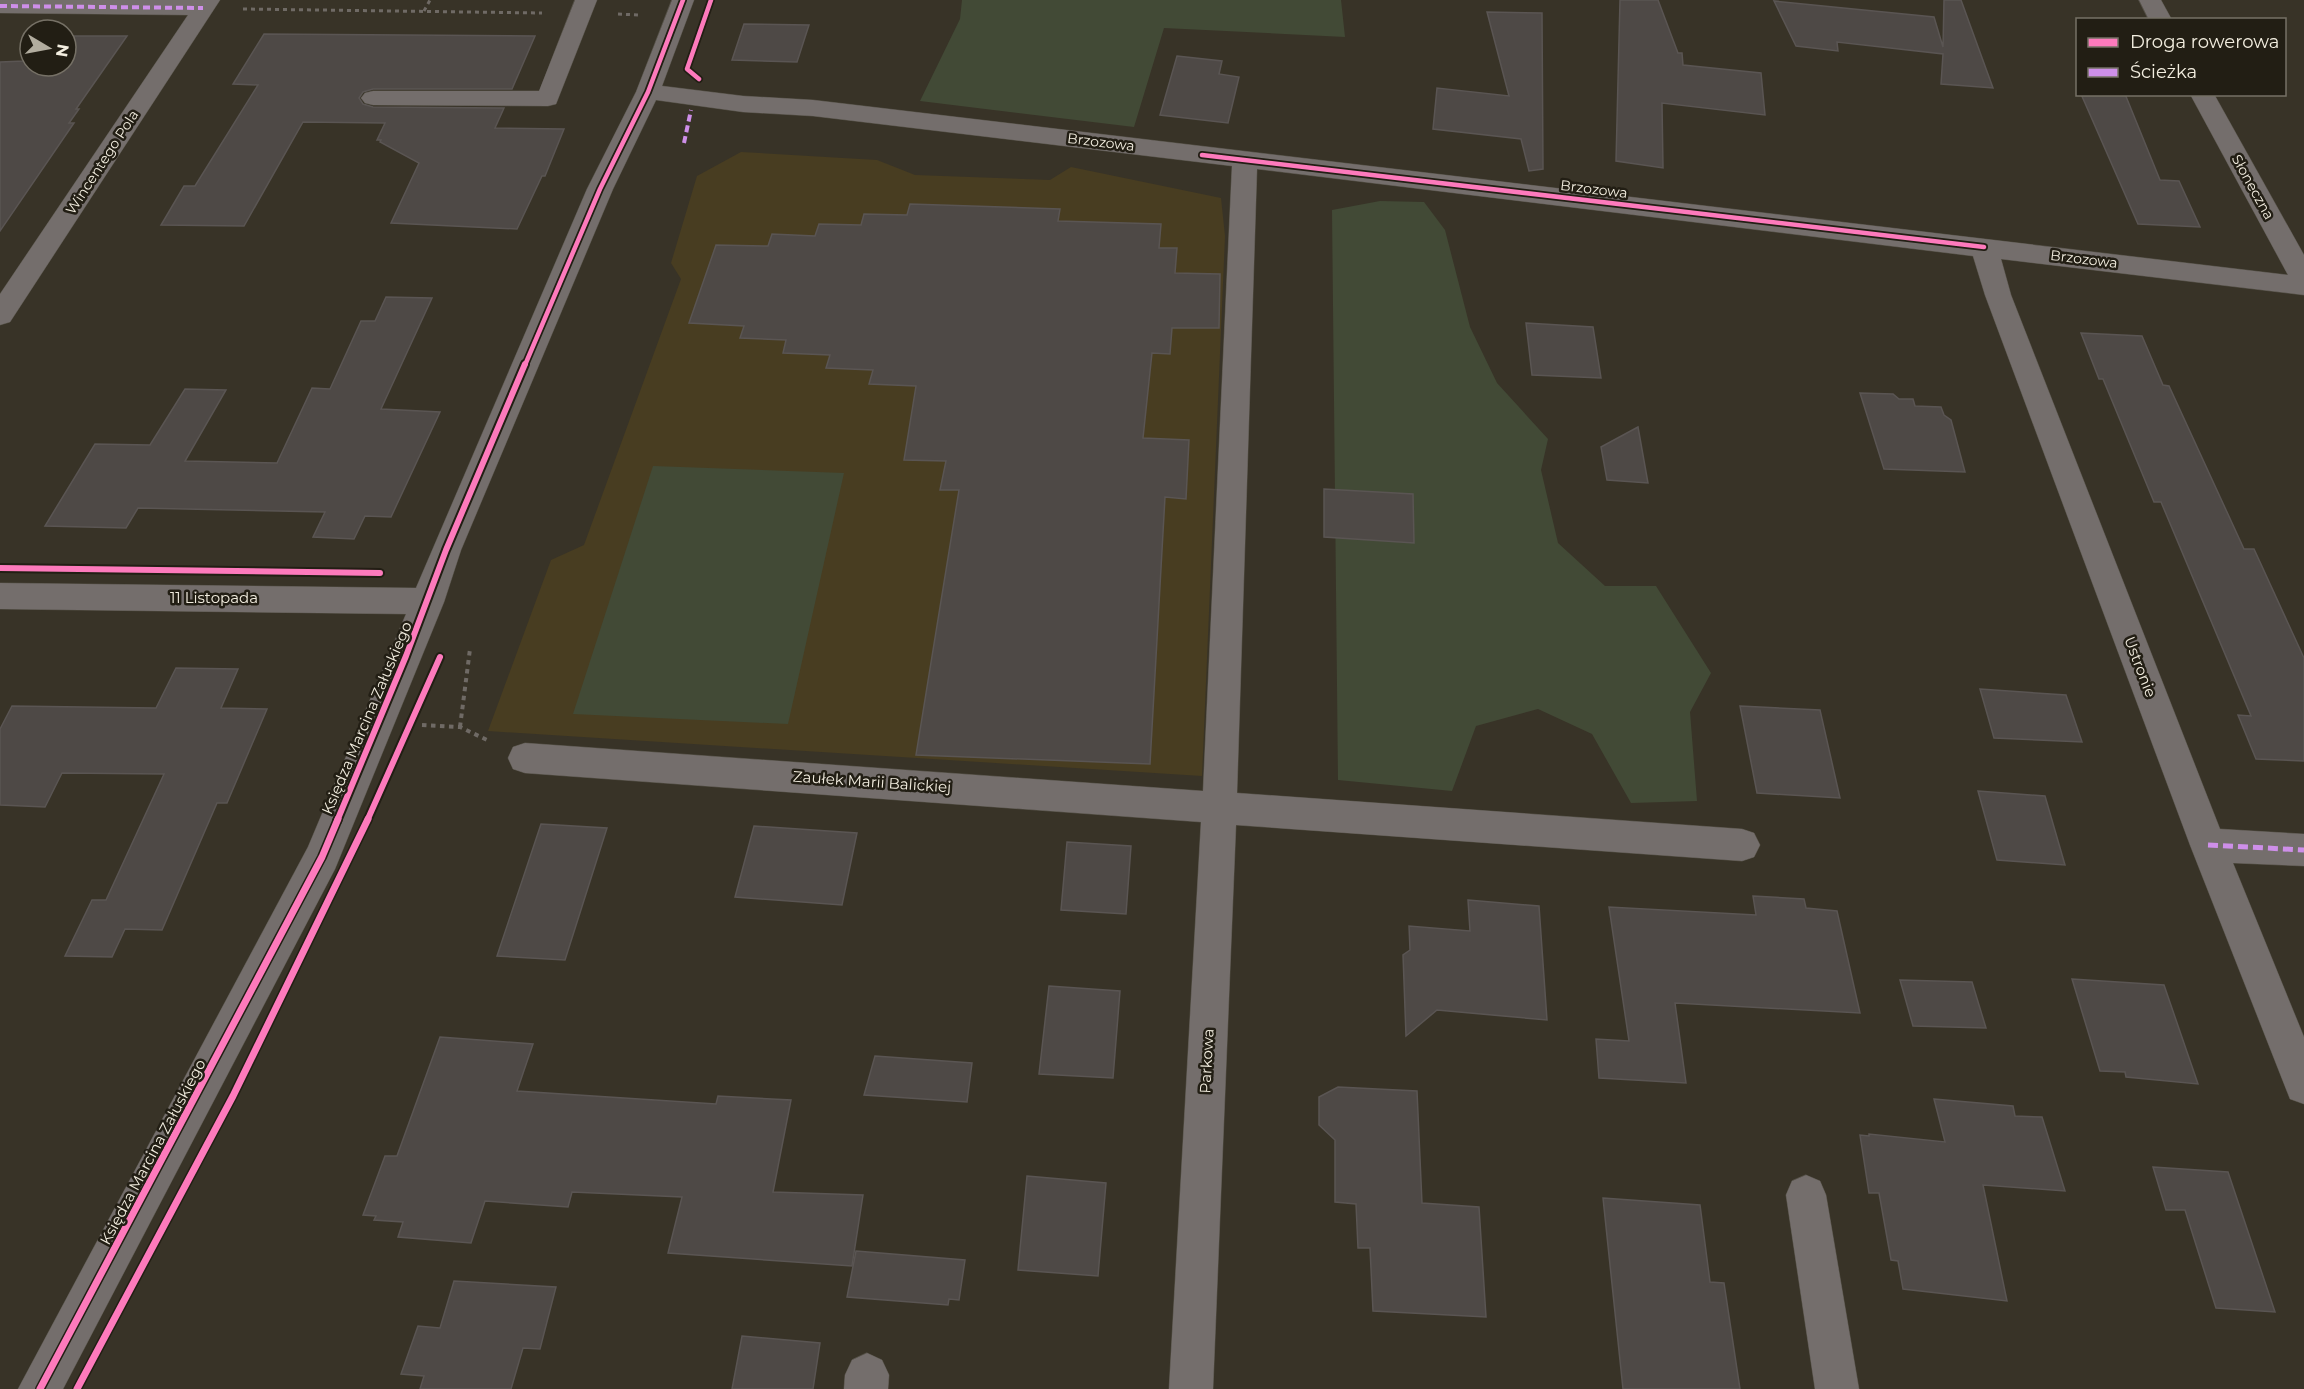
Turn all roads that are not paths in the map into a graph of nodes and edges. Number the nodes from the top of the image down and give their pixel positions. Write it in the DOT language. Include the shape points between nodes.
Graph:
graph roads {
  1 [pos="683,0"];
  2 [pos="2150,0"];
  3 [pos="206,4"];
  4 [pos="0,6"];
  5 [pos="584,7"];
  6 [pos="2160,18"];
  7 [pos="648,92"];
  8 [pos="2203,96"];
  9 [pos="372,98"];
  10 [pos="1245,160"];
  11 [pos="1984,247"];
  12 [pos="2304,279"];
  13 [pos="2304,286"];
  14 [pos="0,315"];
  15 [pos="0,596"];
  16 [pos="428,602"];
  17 [pos="525,758"];
  18 [pos="1219,806"];
  19 [pos="1742,845"];
  20 [pos="2208,845"];
  21 [pos="2304,850"];
  22 [pos="2304,1085"];
  23 [pos="1806,1195"];
  24 [pos="40,1389"];
  25 [pos="1191,1389"];
  26 [pos="1837,1389"];
  1 -- 7 [label="street, Księdza Marcina Załuskiego"];
  2 -- 6 [label="street"];
  3 -- 4 [label="street"];
  3 -- 14 [label="street, Wincentego Pola"];
  5 -- 9 [label="street" via="548,99"];
  7 -- 10 [label="street, Brzozowa"];
  7 -- 16 [label="street, Księdza Marcina Załuskiego" via="600,189 446,550"];
  8 -- 12 [label="street, Słoneczna"];
  10 -- 11 [label="street, Brzozowa"];
  10 -- 18 [label="street, Parkowa"];
  11 -- 13 [label="street, Brzozowa"];
  11 -- 20 [label="street, Ustronie" via="1998,295"];
  15 -- 16 [label="street, 11 Listopada"];
  16 -- 24 [label="street, Księdza Marcina Załuskiego" via="322,857"];
  17 -- 18 [label="street, Zaułek Marii Balickiej"];
  18 -- 19 [label="street, Zaułek Marii Balickiej"];
  18 -- 25 [label="street, Parkowa"];
  20 -- 21 [label="street"];
  20 -- 22 [label="street, Ustronie"];
  23 -- 26 [label="street"];
}
